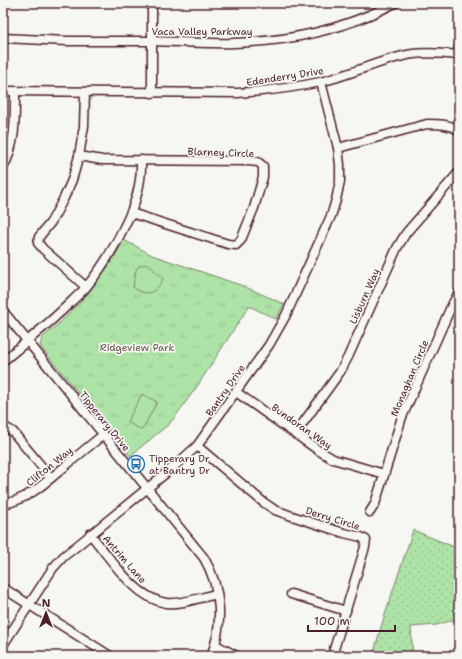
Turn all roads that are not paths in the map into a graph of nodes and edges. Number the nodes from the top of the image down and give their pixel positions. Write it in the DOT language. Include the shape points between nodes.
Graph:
graph roads {
  1 [pos="152,3"];
  2 [pos="395,3"];
  3 [pos="3,38"];
  4 [pos="152,41"];
  5 [pos="459,52"];
  6 [pos="321,82"];
  7 [pos="3,91"];
  8 [pos="15,92"];
  9 [pos="85,93"];
  10 [pos="152,93"];
  11 [pos="459,130"];
  12 [pos="338,148"];
  13 [pos="79,156"];
  14 [pos="142,160"];
  15 [pos="3,168"];
  16 [pos="459,172"];
  17 [pos="131,213"];
  18 [pos="86,287"];
  19 [pos="459,292"];
  20 [pos="3,311"];
  21 [pos="28,341"];
  22 [pos="3,361"];
  23 [pos="236,392"];
  24 [pos="3,426"];
  25 [pos="103,434"];
  26 [pos="295,434"];
  27 [pos="197,446"];
  28 [pos="384,474"];
  29 [pos="50,478"];
  30 [pos="147,488"];
  31 [pos="3,504"];
  32 [pos="370,512"];
  33 [pos="90,534"];
  34 [pos="3,588"];
  35 [pos="217,594"];
  36 [pos="291,594"];
  37 [pos="29,604"];
  38 [pos="346,611"];
  39 [pos="3,645"];
  40 [pos="216,645"];
  41 [pos="110,656"];
  42 [pos="211,656"];
  43 [pos="237,656"];
  44 [pos="332,656"];
  1 -- 4 [label="street"];
  2 -- 4 [label="street, Vaca Valley Parkway" via="332,29 278,40 233,43"];
  3 -- 4 [label="street, Vaca Valley Parkway"];
  4 -- 10 [label="street"];
  5 -- 6 [label="street, Edenderry Drive" via="414,54"];
  6 -- 10 [label="street, Edenderry Drive" via="238,93"];
  6 -- 12 [label="street, Bantry Drive"];
  7 -- 8 [label="street"];
  8 -- 9 [label="street"];
  8 -- 15 [label="street" via="15,127 11,149"];
  9 -- 10 [label="street, Edenderry Drive"];
  9 -- 13 [label="street" via="84,126"];
  11 -- 12 [label="street" via="442,124 427,124"];
  12 -- 23 [label="street, Bantry Drive" via="340,181 331,216 286,314 269,345"];
  13 -- 14 [label="street, Blarney Circle" via="102,160"];
  13 -- 18 [label="street" via="64,198 51,222 39,237 38,243"];
  14 -- 17 [label="street" via="139,188"];
  14 -- 17 [label="street, Blarney Circle" via="258,162 263,166 263,177 252,215 242,240 236,245"];
  16 -- 26 [label="street, Lisburn Way" via="410,228 397,248 340,372"];
  17 -- 18 [label="street" via="105,262"];
  18 -- 21 [label="street"];
  19 -- 28 [label="street, Monaghan Circle" via="402,417"];
  20 -- 21 [label="street, Tipperary Drive"];
  21 -- 22 [label="street"];
  21 -- 25 [label="street, Tipperary Drive"];
  23 -- 26 [label="street, Bundoran Way"];
  23 -- 27 [label="street, Bantry Drive"];
  24 -- 29 [label="street" via="13,432"];
  25 -- 29 [label="street, Clifton Way"];
  25 -- 30 [label="street, Tipperary Drive"];
  26 -- 28 [label="street, Bundoran Way" via="333,459"];
  27 -- 30 [label="street, Bantry Drive"];
  27 -- 38 [label="street, Derry Circle" via="275,510 366,540"];
  28 -- 32 [label="street, Monaghan Circle"];
  29 -- 31 [label="street, Clifton Way" via="23,498"];
  30 -- 33 [label="street, Bantry Drive"];
  30 -- 35 [label="street, Tipperary Drive" via="204,558"];
  33 -- 35 [label="street, Antrim Lane" via="126,578 152,599 166,603 182,602"];
  33 -- 37 [label="street, Bantry Drive" via="53,568"];
  34 -- 37 [label="street"];
  35 -- 40 [label="street, Tipperary Drive" via="219,620"];
  36 -- 38 [label="street"];
  37 -- 39 [label="street, Bantry Drive"];
  37 -- 41 [label="street"];
  38 -- 44 [label="street, Derry Circle"];
  40 -- 42 [label="street, Tipperary Drive"];
  40 -- 43 [label="street"];
}
